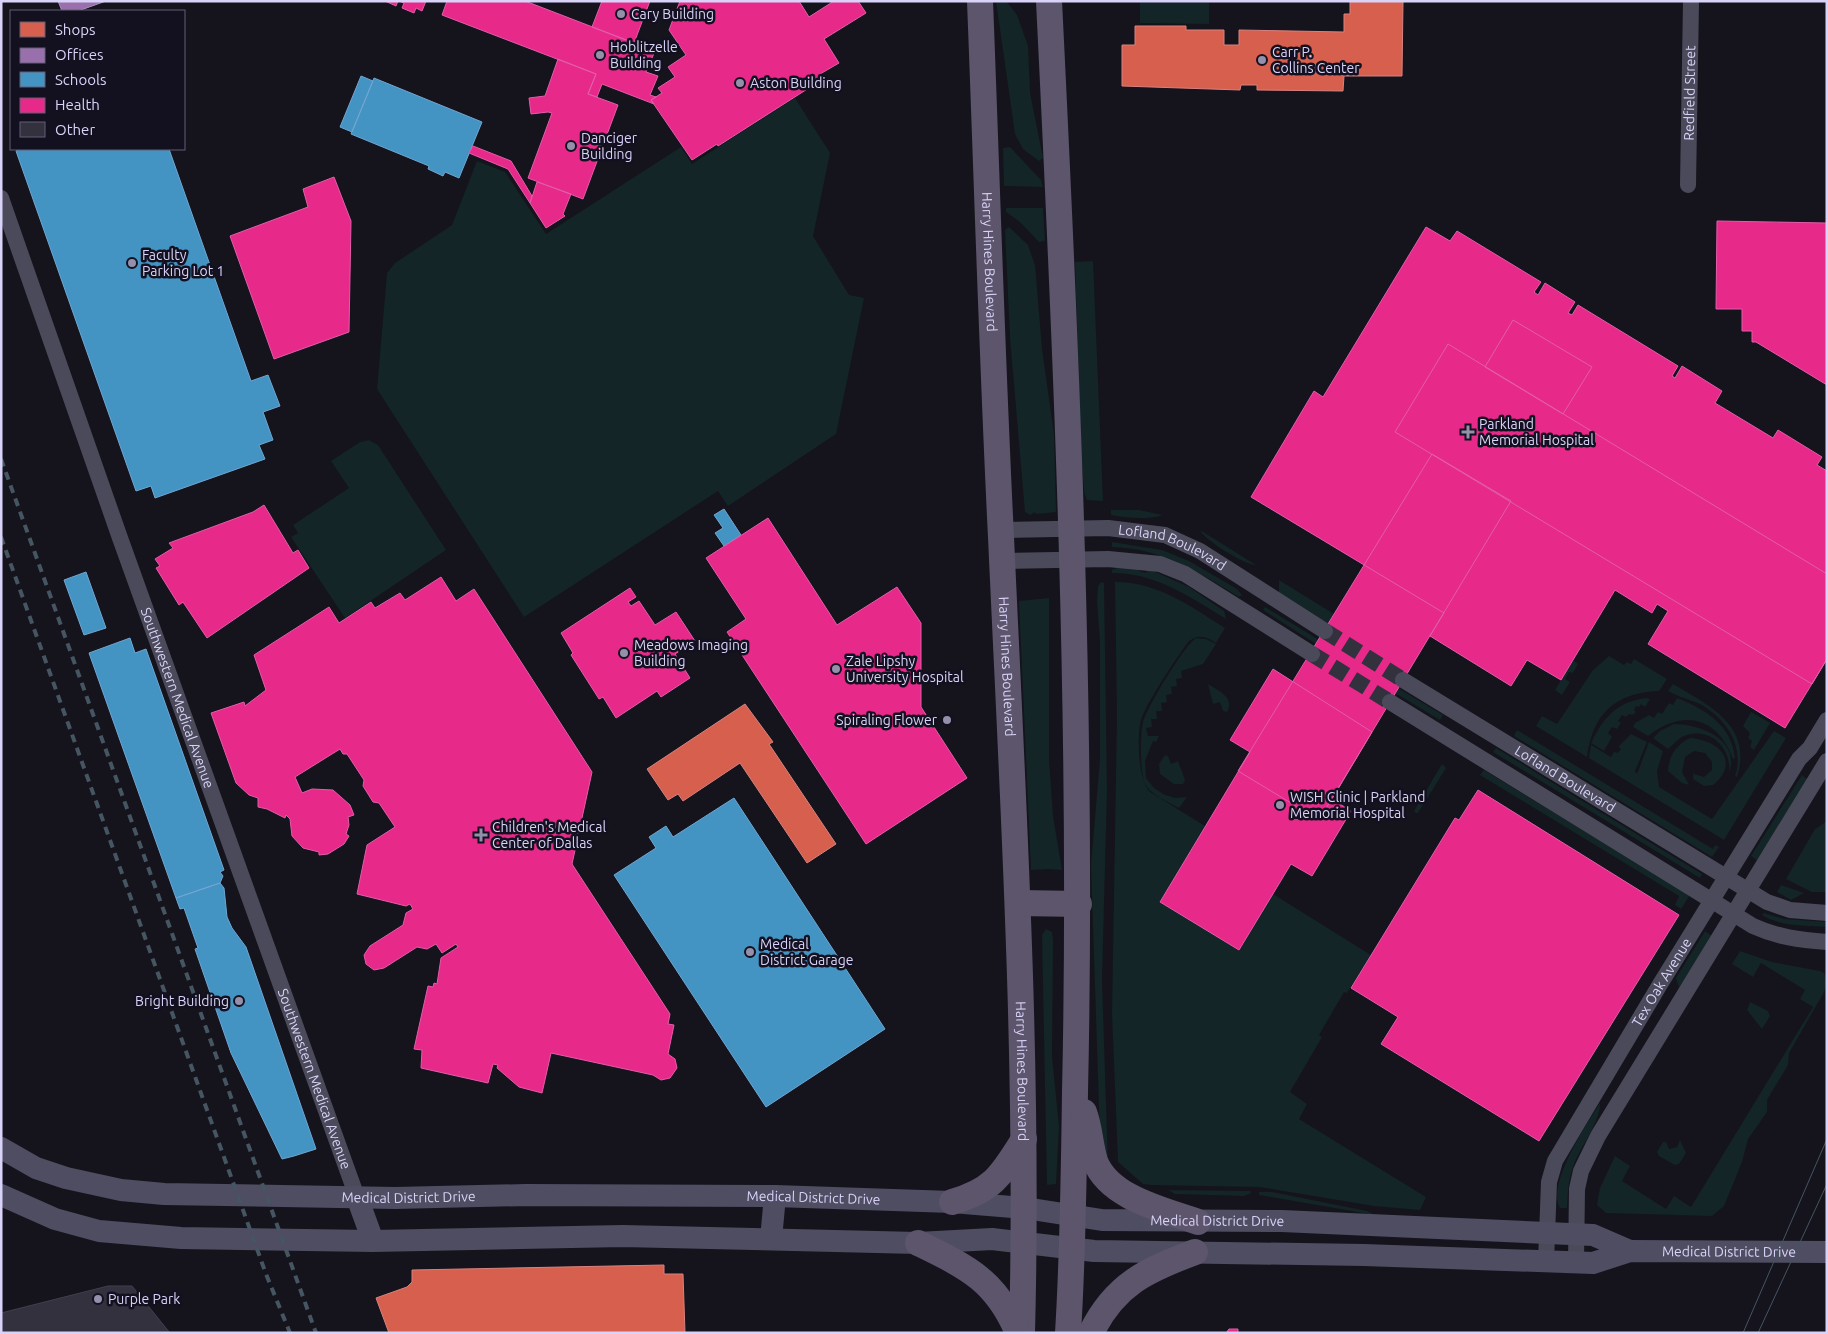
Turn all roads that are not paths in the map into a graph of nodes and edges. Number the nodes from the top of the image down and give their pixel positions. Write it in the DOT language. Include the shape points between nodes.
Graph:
graph roads {
  1 [pos="980,1"];
  2 [pos="1048,1"];
  3 [pos="1691,1"];
  4 [pos="1688,185"];
  5 [pos="1,198"];
  6 [pos="1072,528"];
  7 [pos="1000,530"];
  8 [pos="1072,560"];
  9 [pos="1002,561"];
  10 [pos="1260,591"];
  11 [pos="1246,613"];
  12 [pos="1325,631"];
  13 [pos="1312,654"];
  14 [pos="1403,680"];
  15 [pos="1390,702"];
  16 [pos="1827,720"];
  17 [pos="1827,761"];
  18 [pos="1726,878"];
  19 [pos="1748,891"];
  20 [pos="1712,901"];
  21 [pos="1019,903"];
  22 [pos="1079,904"];
  23 [pos="1827,913"];
  24 [pos="1734,915"];
  25 [pos="1827,942"];
  26 [pos="1659,986"];
  27 [pos="1682,999"];
  28 [pos="1076,1089"];
  29 [pos="1024,1139"];
  30 [pos="1,1148"];
  31 [pos="1,1195"];
  32 [pos="775,1196"];
  33 [pos="356,1197"];
  34 [pos="952,1202"];
  35 [pos="1025,1208"];
  36 [pos="1072,1215"];
  37 [pos="1198,1222"];
  38 [pos="1546,1233"];
  39 [pos="1576,1234"];
  40 [pos="771,1239"];
  41 [pos="373,1241"];
  42 [pos="1025,1242"];
  43 [pos="918,1243"];
  44 [pos="1072,1248"];
  45 [pos="1630,1251"];
  46 [pos="1196,1252"];
  47 [pos="1827,1252"];
  48 [pos="1546,1262"];
  49 [pos="1576,1263"];
  50 [pos="1020,1333"];
  51 [pos="1068,1333"];
  52 [pos="1091,1333"];
  1 -- 7 [label="main road, Harry Hines Boulevard"];
  2 -- 6 [label="main road"];
  3 -- 4 [label="street, Redfield Street"];
  5 -- 33 [label="street, Southwestern Medical Avenue"];
  6 -- 7 [label="street, Lofland Boulevard"];
  6 -- 8 [label="main road"];
  6 -- 10 [label="street, Lofland Boulevard" via="1116,528 1165,535 1200,552"];
  7 -- 9 [label="main road, Harry Hines Boulevard"];
  8 -- 9 [label="street, Lofland Boulevard"];
  8 -- 11 [label="street, Lofland Boulevard" via="1108,559 1160,564 1184,574"];
  8 -- 22 [label="main road"];
  9 -- 21 [label="main road, Harry Hines Boulevard"];
  10 -- 11 [label="street"];
  10 -- 12 [label="street, Lofland Boulevard"];
  11 -- 13 [label="street, Lofland Boulevard"];
  14 -- 18 [label="street, Lofland Boulevard"];
  15 -- 20 [label="street, Lofland Boulevard"];
  16 -- 18 [label="street, Tex Oak Avenue" via="1799,759"];
  17 -- 19 [label="street, Tex Oak Avenue"];
  18 -- 19 [label="street, Lofland Boulevard"];
  18 -- 20 [label="street, Tex Oak Avenue"];
  19 -- 23 [label="street, Lofland Boulevard" via="1790,910"];
  19 -- 24 [label="street, Tex Oak Avenue"];
  20 -- 24 [label="street, Lofland Boulevard"];
  20 -- 26 [label="street, Tex Oak Avenue"];
  21 -- 22 [label="main road"];
  21 -- 29 [label="main road, Harry Hines Boulevard"];
  22 -- 28 [label="main road"];
  24 -- 25 [label="street, Lofland Boulevard" via="1771,934"];
  24 -- 27 [label="street, Tex Oak Avenue"];
  26 -- 27 [label="street"];
  26 -- 38 [label="street, Tex Oak Avenue" via="1555,1161 1549,1182"];
  27 -- 39 [label="street, Tex Oak Avenue" via="1598,1136 1581,1171 1577,1189"];
  28 -- 36 [label="main road"];
  28 -- 37 [label="main road" via="1090,1127 1095,1160 1109,1183 1122,1192"];
  29 -- 34 [label="main road" via="1001,1174 988,1186 974,1196"];
  29 -- 35 [label="main road, Harry Hines Boulevard"];
  30 -- 33 [label="main road, Medical District Drive" via="36,1168 122,1190 215,1196"];
  31 -- 41 [label="main road, Medical District Drive" via="55,1219 98,1231 181,1238"];
  32 -- 33 [label="main road, Medical District Drive"];
  32 -- 34 [label="main road, Medical District Drive"];
  32 -- 40 [label="main road"];
  33 -- 41 [label="main road"];
  34 -- 35 [label="main road, Medical District Drive"];
  35 -- 36 [label="main road, Medical District Drive"];
  35 -- 42 [label="main road, Harry Hines Boulevard"];
  36 -- 37 [label="main road, Medical District Drive" via="1102,1220"];
  36 -- 44 [label="main road"];
  37 -- 38 [label="main road, Medical District Drive" via="1282,1221"];
  38 -- 39 [label="main road, Medical District Drive"];
  38 -- 48 [label="street, Tex Oak Avenue"];
  39 -- 45 [label="main road, Medical District Drive" via="1593,1235"];
  39 -- 49 [label="street, Tex Oak Avenue"];
  40 -- 41 [label="main road, Medical District Drive" via="623,1236"];
  40 -- 43 [label="main road, Medical District Drive"];
  42 -- 43 [label="main road, Medical District Drive" via="992,1239"];
  42 -- 44 [label="main road, Medical District Drive"];
  42 -- 50 [label="main road, Harry Hines Boulevard"];
  43 -- 50 [label="main road" via="964,1265 986,1281"];
  44 -- 46 [label="main road, Medical District Drive"];
  44 -- 51 [label="main road"];
  45 -- 47 [label="main road, Medical District Drive"];
  45 -- 49 [label="main road, Medical District Drive" via="1593,1263"];
  46 -- 48 [label="main road, Medical District Drive"];
  46 -- 52 [label="main road" via="1145,1272 1127,1284 1098,1318"];
  48 -- 49 [label="main road, Medical District Drive"];
}
